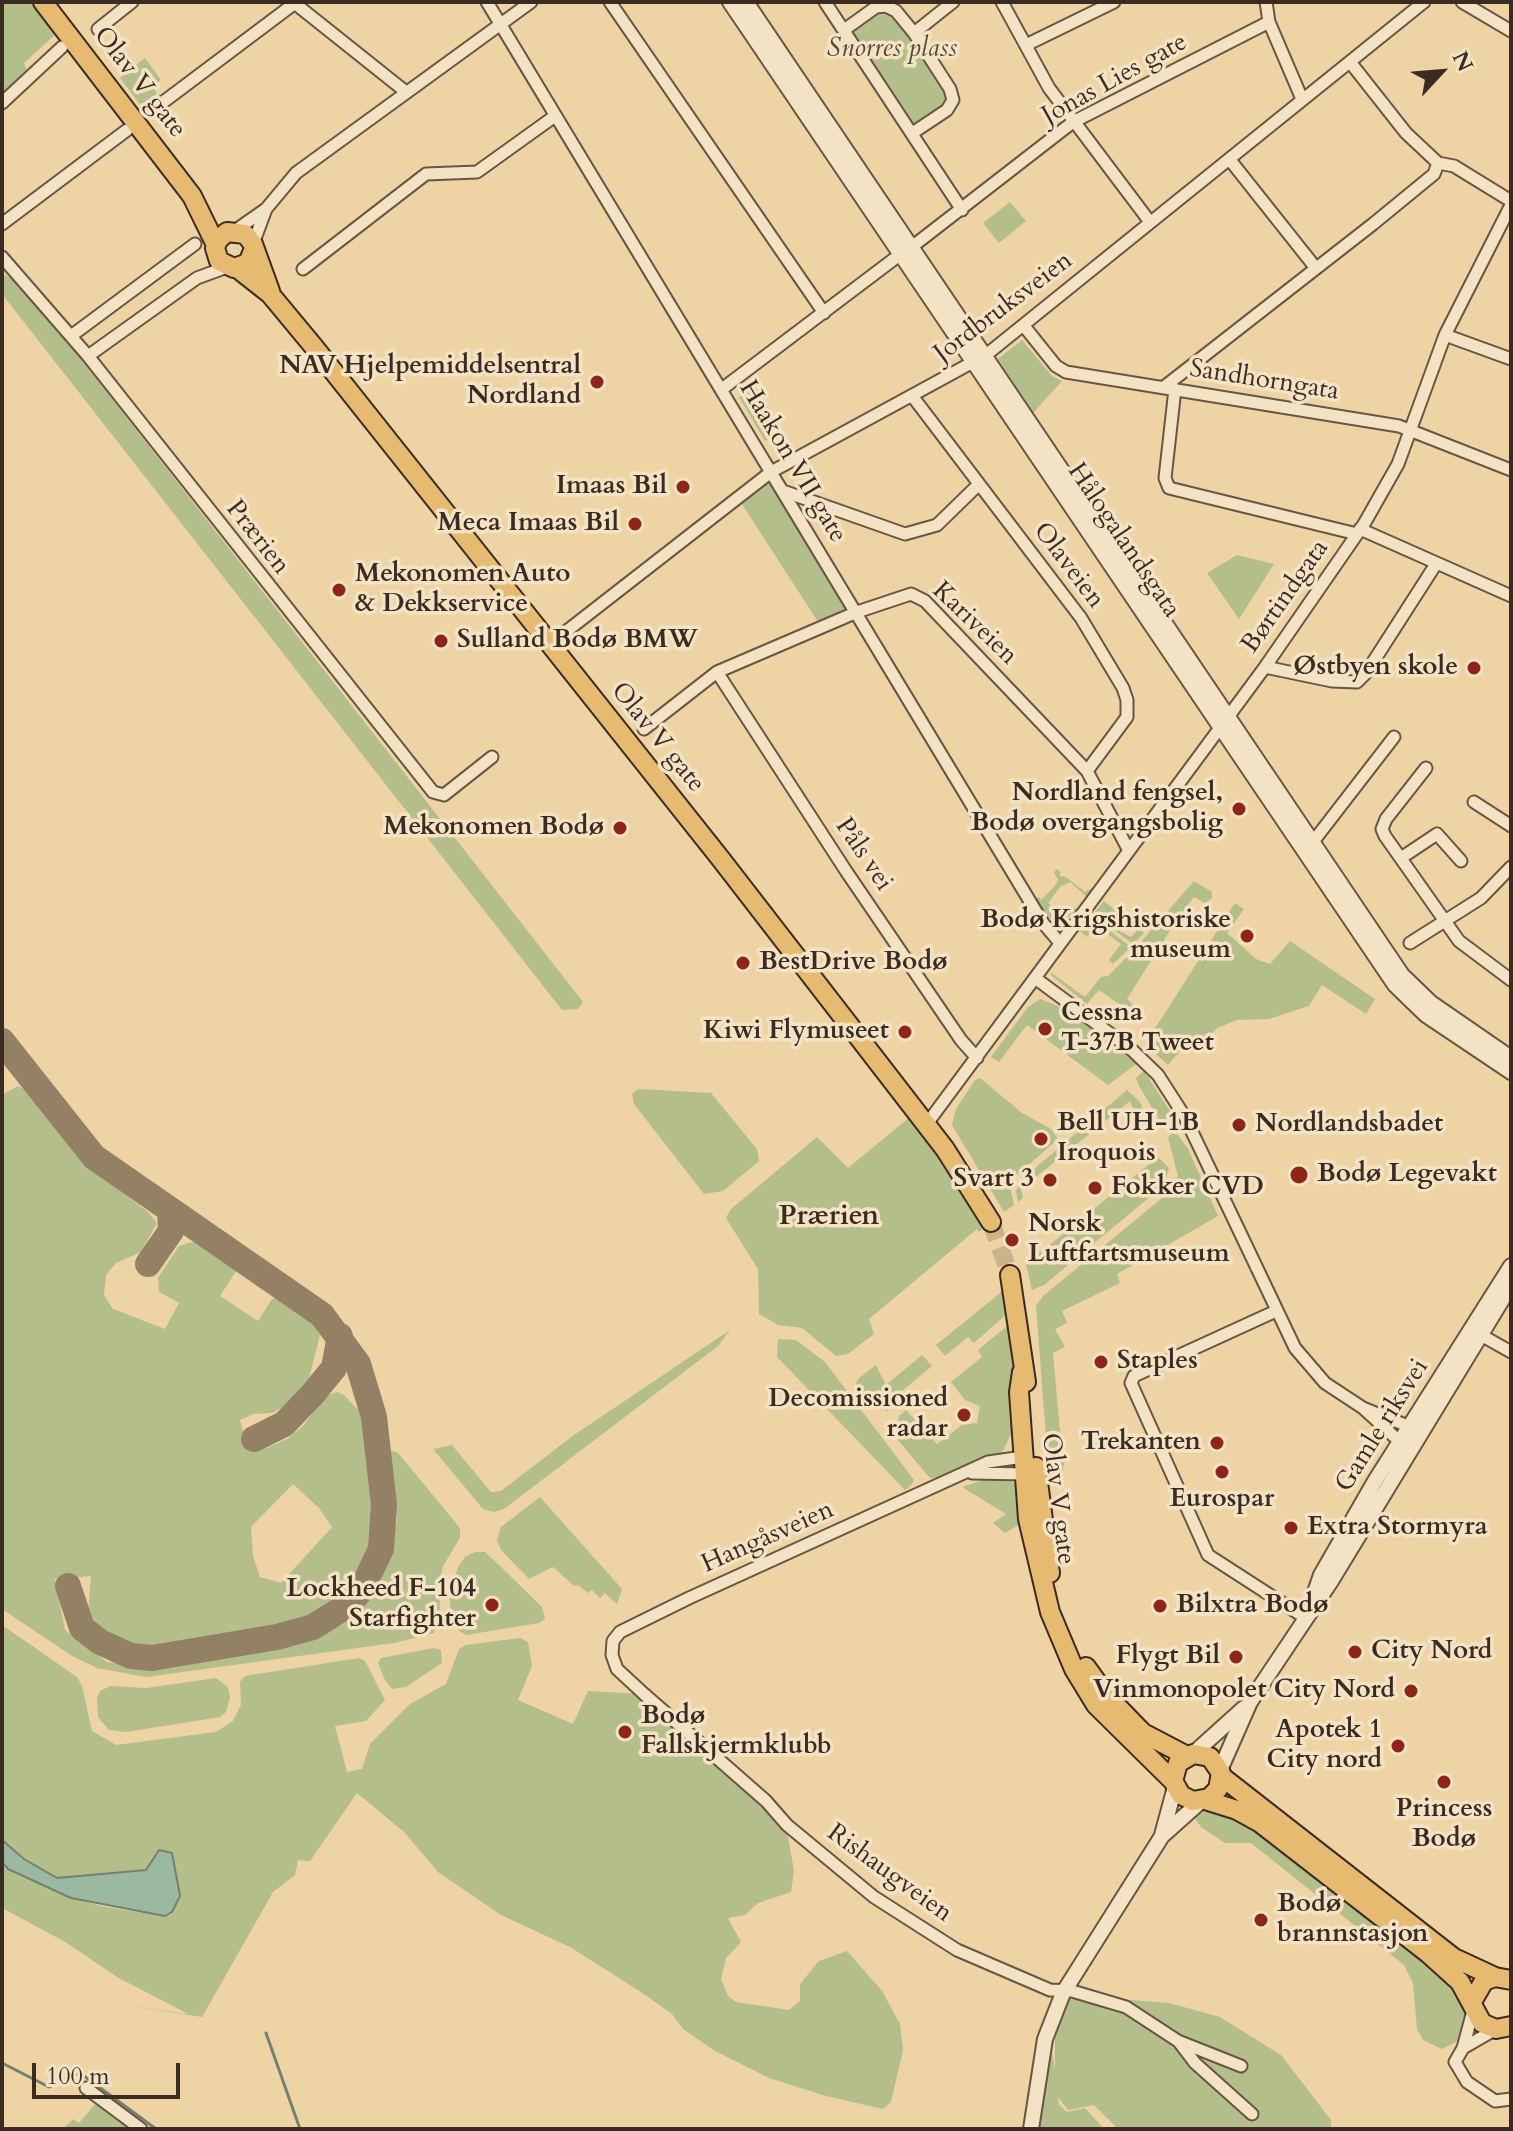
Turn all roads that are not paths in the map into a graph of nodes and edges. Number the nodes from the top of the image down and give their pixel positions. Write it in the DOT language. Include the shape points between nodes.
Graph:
graph roads {
  1 [pos="43,2"];
  2 [pos="132,2"];
  3 [pos="487,2"];
  4 [pos="531,2"];
  5 [pos="610,2"];
  6 [pos="730,2"];
  7 [pos="746,2"];
  8 [pos="825,2"];
  9 [pos="953,2"];
  10 [pos="1002,2"];
  11 [pos="1114,2"];
  12 [pos="1266,2"];
  13 [pos="1424,2"];
  14 [pos="1462,2"];
  15 [pos="294,3"];
  16 [pos="1269,22"];
  17 [pos="500,23"];
  18 [pos="98,29"];
  19 [pos="844,30"];
  20 [pos="1511,31"];
  21 [pos="914,33"];
  22 [pos="1026,45"];
  23 [pos="62,47"];
  24 [pos="1350,62"];
  25 [pos="406,92"];
  26 [pos="1302,99"];
  27 [pos="2,103"];
  28 [pos="154,109"];
  29 [pos="555,116"];
  30 [pos="1073,122"];
  31 [pos="127,130"];
  32 [pos="914,132"];
  33 [pos="1230,160"];
  34 [pos="1438,163"];
  35 [pos="192,196"];
  36 [pos="1511,203"];
  37 [pos="266,209"];
  38 [pos="962,210"];
  39 [pos="1150,222"];
  40 [pos="2,224"];
  41 [pos="234,230"];
  42 [pos="195,244"];
  43 [pos="215,248"];
  44 [pos="253,248"];
  45 [pos="907,249"];
  46 [pos="2,257"];
  47 [pos="1315,267"];
  48 [pos="232,268"];
  49 [pos="303,269"];
  50 [pos="197,278"];
  51 [pos="270,294"];
  52 [pos="824,313"];
  53 [pos="1024,326"];
  54 [pos="1445,335"];
  55 [pos="71,336"];
  56 [pos="88,356"];
  57 [pos="980,359"];
  58 [pos="1511,359"];
  59 [pos="1169,388"];
  60 [pos="722,389"];
  61 [pos="913,397"];
  62 [pos="1410,430"];
  63 [pos="1511,470"];
  64 [pos="771,472"];
  65 [pos="978,485"];
  66 [pos="783,491"];
  67 [pos="1358,532"];
  68 [pos="1436,564"];
  69 [pos="1511,596"];
  70 [pos="857,612"];
  71 [pos="550,644"];
  72 [pos="1265,667"];
  73 [pos="717,672"];
  74 [pos="1224,722"];
  75 [pos="644,729"];
  76 [pos="1394,737"];
  77 [pos="492,757"];
  78 [pos="1426,768"];
  79 [pos="1087,771"];
  80 [pos="1474,802"];
  81 [pos="1511,826"];
  82 [pos="1309,847"];
  83 [pos="1128,849"];
  84 [pos="1401,858"];
  85 [pos="1461,861"];
  86 [pos="1511,867"];
  87 [pos="1442,921"];
  88 [pos="1060,943"];
  89 [pos="1410,943"];
  90 [pos="1035,978"];
  91 [pos="1511,980"];
  92 [pos="977,1058"];
  93 [pos="1511,1058"];
  94 [pos="1511,1072"];
  95 [pos="926,1125"];
  96 [pos="991,1222"];
  97 [pos="1511,1266"];
  98 [pos="1010,1275"];
  99 [pos="1511,1285"];
  100 [pos="1276,1311"];
  101 [pos="1481,1335"];
  102 [pos="1511,1352"];
  103 [pos="1407,1437"];
  104 [pos="1027,1466"];
  105 [pos="972,1473"];
  106 [pos="1304,1617"];
  107 [pos="617,1669"];
  108 [pos="1250,1702"];
  109 [pos="1190,1755"];
  110 [pos="1221,1773"];
  111 [pos="1174,1784"];
  112 [pos="1203,1801"];
  113 [pos="1162,1836"];
  114 [pos="1506,1978"];
  115 [pos="1063,1993"];
  116 [pos="1473,2006"];
  117 [pos="1505,2029"];
  118 [pos="1178,2041"];
  119 [pos="1463,2048"];
  120 [pos="1241,2066"];
  121 [pos="86,2088"];
  122 [pos="1511,2099"];
  123 [pos="1252,2114"];
  124 [pos="141,2129"];
  125 [pos="1031,2129"];
  1 -- 35 [label="highway, Olav V gate"];
  2 -- 18 [label="street"];
  3 -- 17 [label="street, Haakon VII gate"];
  4 -- 17 [label="street"];
  5 -- 52 [label="street"];
  6 -- 45 [label="street, Hålogalandsgata"];
  7 -- 45 [label="street, Hålogalandsgata"];
  8 -- 19 [label="street"];
  9 -- 21 [label="street"];
  10 -- 22 [label="street"];
  11 -- 22 [label="street"];
  12 -- 16 [label="street"];
  13 -- 24 [label="street, Jordbruksveien"];
  14 -- 20 [label="street"];
  15 -- 25 [label="street"];
  15 -- 28 [label="street"];
  16 -- 26 [label="street"];
  16 -- 30 [label="street, Jonas Lies gate"];
  17 -- 25 [label="street"];
  17 -- 29 [label="street, Haakon VII gate"];
  19 -- 21 [label="street" via="876,7 886,6"];
  19 -- 32 [label="street"];
  21 -- 32 [label="street" via="953,100"];
  22 -- 30 [label="street"];
  23 -- 27 [label="street"];
  24 -- 26 [label="street, Jordbruksveien"];
  24 -- 34 [label="street" via="1406,133"];
  25 -- 37 [label="street" via="296,173"];
  26 -- 33 [label="street, Jordbruksveien"];
  29 -- 49 [label="street" via="477,172 426,174"];
  29 -- 60 [label="street, Haakon VII gate"];
  30 -- 38 [label="street, Jonas Lies gate"];
  30 -- 39 [label="street"];
  31 -- 40 [label="street"];
  32 -- 38 [label="street"];
  33 -- 39 [label="street, Jordbruksveien"];
  33 -- 47 [label="street"];
  34 -- 36 [label="street" via="1454,166"];
  34 -- 47 [label="street" via="1434,174"];
  35 -- 41 [label="highway, Olav V gate"];
  35 -- 43 [label="highway, Olav V gate"];
  36 -- 54 [label="street, Børtindgata"];
  37 -- 41 [label="street"];
  37 -- 44 [label="street"];
  38 -- 45 [label="street, Jonas Lies gate"];
  39 -- 53 [label="street, Jordbruksveien"];
  41 -- 43 [label="highway" via="222,235"];
  41 -- 44 [label="highway" via="248,236"];
  42 -- 55 [label="street"];
  43 -- 48 [label="highway" via="219,261"];
  43 -- 50 [label="street"];
  44 -- 48 [label="highway" via="248,263"];
  44 -- 51 [label="highway, Olav V gate"];
  45 -- 52 [label="street, Jonas Lies gate"];
  45 -- 57 [label="street, Hålogalandsgata"];
  46 -- 55 [label="street"];
  47 -- 59 [label="street"];
  48 -- 50 [label="street"];
  48 -- 51 [label="highway, Olav V gate"];
  50 -- 56 [label="street"];
  51 -- 71 [label="highway, Olav V gate"];
  52 -- 60 [label="street, Jonas Lies gate"];
  53 -- 57 [label="street, Jordbruksveien"];
  53 -- 59 [label="street, Sandhorngata" via="1066,372"];
  54 -- 58 [label="street"];
  54 -- 62 [label="street, Børtindgata"];
  55 -- 56 [label="street"];
  56 -- 77 [label="street, Prærien" via="433,792 444,795"];
  57 -- 61 [label="street, Jordbruksveien"];
  57 -- 74 [label="street, Hålogalandsgata"];
  59 -- 62 [label="street, Sandhorngata"];
  59 -- 67 [label="street" via="1169,488"];
  60 -- 64 [label="street, Haakon VII gate"];
  61 -- 64 [label="street, Jordbruksveien"];
  61 -- 65 [label="street, Olaveien"];
  62 -- 63 [label="street, Sandhorngata"];
  62 -- 67 [label="street, Børtindgata" via="1384,491"];
  64 -- 66 [label="street, Haakon VII gate"];
  64 -- 71 [label="street, Jordbruksveien"];
  65 -- 66 [label="street" via="937,525 905,534"];
  65 -- 79 [label="street, Olaveien" via="1081,618 1127,700 1127,717"];
  66 -- 70 [label="street, Haakon VII gate"];
  67 -- 68 [label="street"];
  67 -- 72 [label="street, Børtindgata"];
  68 -- 69 [label="street"];
  68 -- 72 [label="street" via="1357,682"];
  70 -- 73 [label="street, Kariveien"];
  70 -- 79 [label="street, Kariveien" via="911,594 925,601"];
  70 -- 88 [label="street, Haakon VII gate" via="1043,923"];
  71 -- 95 [label="highway, Olav V gate"];
  72 -- 74 [label="street, Børtindgata"];
  73 -- 75 [label="street, Kariveien"];
  73 -- 92 [label="street, Påls vei" via="846,871"];
  74 -- 82 [label="street, Hålogalandsgata"];
  74 -- 83 [label="street, Børtindgata"];
  76 -- 82 [label="street"];
  78 -- 84 [label="street" via="1383,824"];
  79 -- 83 [label="street, Kariveien"];
  80 -- 81 [label="street"];
  82 -- 93 [label="street, Hålogalandsgata" via="1410,984"];
  82 -- 94 [label="street, Hålogalandsgata" via="1395,985 1426,1015"];
  83 -- 88 [label="street, Børtindgata"];
  84 -- 85 [label="street" via="1437,834"];
  84 -- 87 [label="street"];
  86 -- 87 [label="street" via="1481,898"];
  87 -- 89 [label="street"];
  87 -- 91 [label="street" via="1472,953"];
  88 -- 90 [label="street, Børtindgata"];
  90 -- 92 [label="street, Børtindgata"];
  90 -- 100 [label="street" via="1158,1075 1185,1117"];
  92 -- 95 [label="street, Børtindgata"];
  95 -- 96 [label="highway, Olav V gate"];
  97 -- 103 [label="street, Gamle riksvei"];
  98 -- 104 [label="highway, Olav V gate"];
  99 -- 101 [label="street, Gamle riksvei"];
  100 -- 103 [label="street" via="1295,1348 1325,1383"];
  100 -- 106 [label="street" via="1134,1376 1131,1383 1208,1555"];
  101 -- 102 [label="street"];
  101 -- 103 [label="street, Gamle riksvei"];
  103 -- 106 [label="street, Gamle riksvei" via="1321,1575"];
  104 -- 105 [label="street"];
  104 -- 105 [label="street" via="988,1462"];
  104 -- 109 [label="highway, Olav V gate" via="1051,1580 1090,1675 1123,1714 1157,1742"];
  104 -- 111 [label="highway, Olav V gate" via="1037,1566 1074,1669 1110,1722"];
  105 -- 107 [label="street, Hangåsveien" via="633,1624 613,1641"];
  106 -- 108 [label="street, Gamle riksvei"];
  107 -- 115 [label="street, Rishaugveien" via="874,1897 957,1950"];
  108 -- 109 [label="street, Gamle riksvei"];
  108 -- 110 [label="street, Gamle riksvei"];
  109 -- 110 [label="highway, Olav V gate" via="1210,1757"];
  109 -- 111 [label="highway" via="1176,1766"];
  110 -- 112 [label="highway" via="1218,1789"];
  110 -- 114 [label="highway, Olav V gate" via="1454,1958"];
  111 -- 112 [label="highway, Olav V gate" via="1187,1799"];
  111 -- 113 [label="street"];
  112 -- 113 [label="street"];
  112 -- 116 [label="highway, Olav V gate" via="1259,1822 1429,1954 1460,1982"];
  113 -- 115 [label="street"];
  114 -- 116 [label="highway, Olav V gate" via="1480,1985"];
  115 -- 118 [label="street, Rishaugveien" via="1126,2007"];
  115 -- 125 [label="street" via="1045,2039"];
  116 -- 117 [label="highway, Olav V gate" via="1482,2023"];
  116 -- 119 [label="street"];
  117 -- 119 [label="street"];
  118 -- 120 [label="street, Rishaugveien"];
  118 -- 123 [label="street, Rishaugveien"];
  119 -- 122 [label="street" via="1455,2062 1467,2082 1495,2101"];
  121 -- 124 [label="street"];
}
